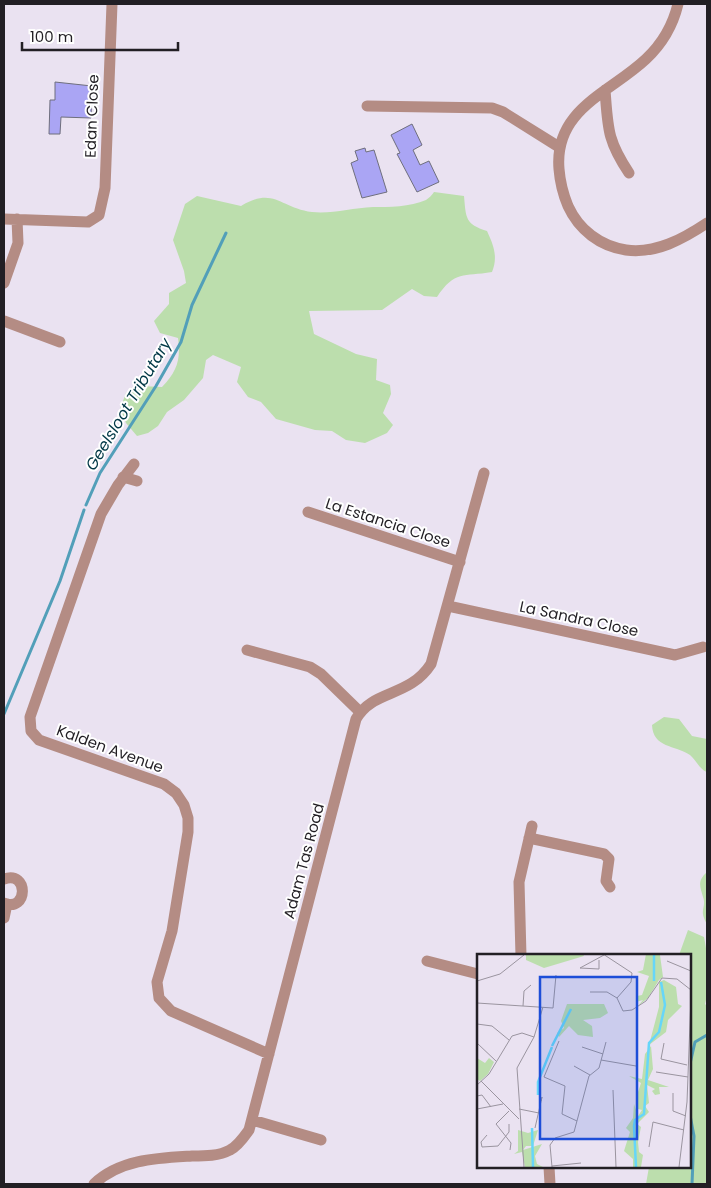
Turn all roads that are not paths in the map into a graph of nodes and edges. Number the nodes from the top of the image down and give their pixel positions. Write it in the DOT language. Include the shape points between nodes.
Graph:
graph roads {
  1 [pos="112,4"];
  2 [pos="678,4"];
  3 [pos="605,90"];
  4 [pos="367,106"];
  5 [pos="560,147"];
  6 [pos="629,173"];
  7 [pos="4,218"];
  8 [pos="17,219"];
  9 [pos="707,223"];
  10 [pos="4,283"];
  11 [pos="4,321"];
  12 [pos="60,342"];
  13 [pos="134,464"];
  14 [pos="484,473"];
  15 [pos="124,477"];
  16 [pos="137,481"];
  17 [pos="308,512"];
  18 [pos="460,562"];
  19 [pos="448,606"];
  20 [pos="703,647"];
  21 [pos="247,650"];
  22 [pos="360,712"];
  23 [pos="532,826"];
  24 [pos="529,838"];
  25 [pos="4,879"];
  26 [pos="610,887"];
  27 [pos="5,904"];
  28 [pos="4,918"];
  29 [pos="521,954"];
  30 [pos="427,961"];
  31 [pos="477,974"];
  32 [pos="269,1054"];
  33 [pos="252,1120"];
  34 [pos="321,1140"];
  35 [pos="549,1168"];
  36 [pos="94,1184"];
  37 [pos="550,1184"];
  1 -- 8 [label="street, Edan Close" via="104,197 99,215 88,222"];
  2 -- 3 [label="street" via="667,33 653,52"];
  3 -- 5 [label="street" via="568,124"];
  3 -- 6 [label="street" via="606,121 614,151"];
  4 -- 5 [label="street" via="492,108"];
  5 -- 9 [label="street" via="561,182 566,201 576,222 598,241 627,250 648,250 674,242"];
  7 -- 8 [label="street"];
  8 -- 10 [label="street" via="18,243"];
  11 -- 12 [label="street"];
  13 -- 15 [label="street, Kalden Avenue"];
  14 -- 18 [label="street"];
  15 -- 16 [label="street"];
  15 -- 32 [label="street, Kalden Avenue" via="102,514 31,712 30,726 39,740 164,784 181,799 188,832 172,931 157,982 159,998 170,1011"];
  17 -- 18 [label="street, La Estancia Close"];
  18 -- 19 [label="street"];
  19 -- 20 [label="street, La Sandra Close" via="675,655"];
  19 -- 22 [label="street" via="435,656 426,671 407,688 372,702"];
  21 -- 22 [label="street" via="310,667 322,674"];
  22 -- 32 [label="street, Adam Tas Road"];
  23 -- 24 [label="street"];
  24 -- 26 [label="street" via="604,854 609,859 606,881"];
  24 -- 29 [label="street" via="518,896"];
  25 -- 27 [label="street" via="13,878 23,887 20,901"];
  27 -- 28 [label="street"];
  30 -- 31 [label="street"];
  32 -- 33 [label="street, Adam Tas Road"];
  33 -- 34 [label="street"];
  33 -- 36 [label="street, Adam Tas Road" via="244,1137 224,1153 132,1163"];
  35 -- 37 [label="street"];
}
